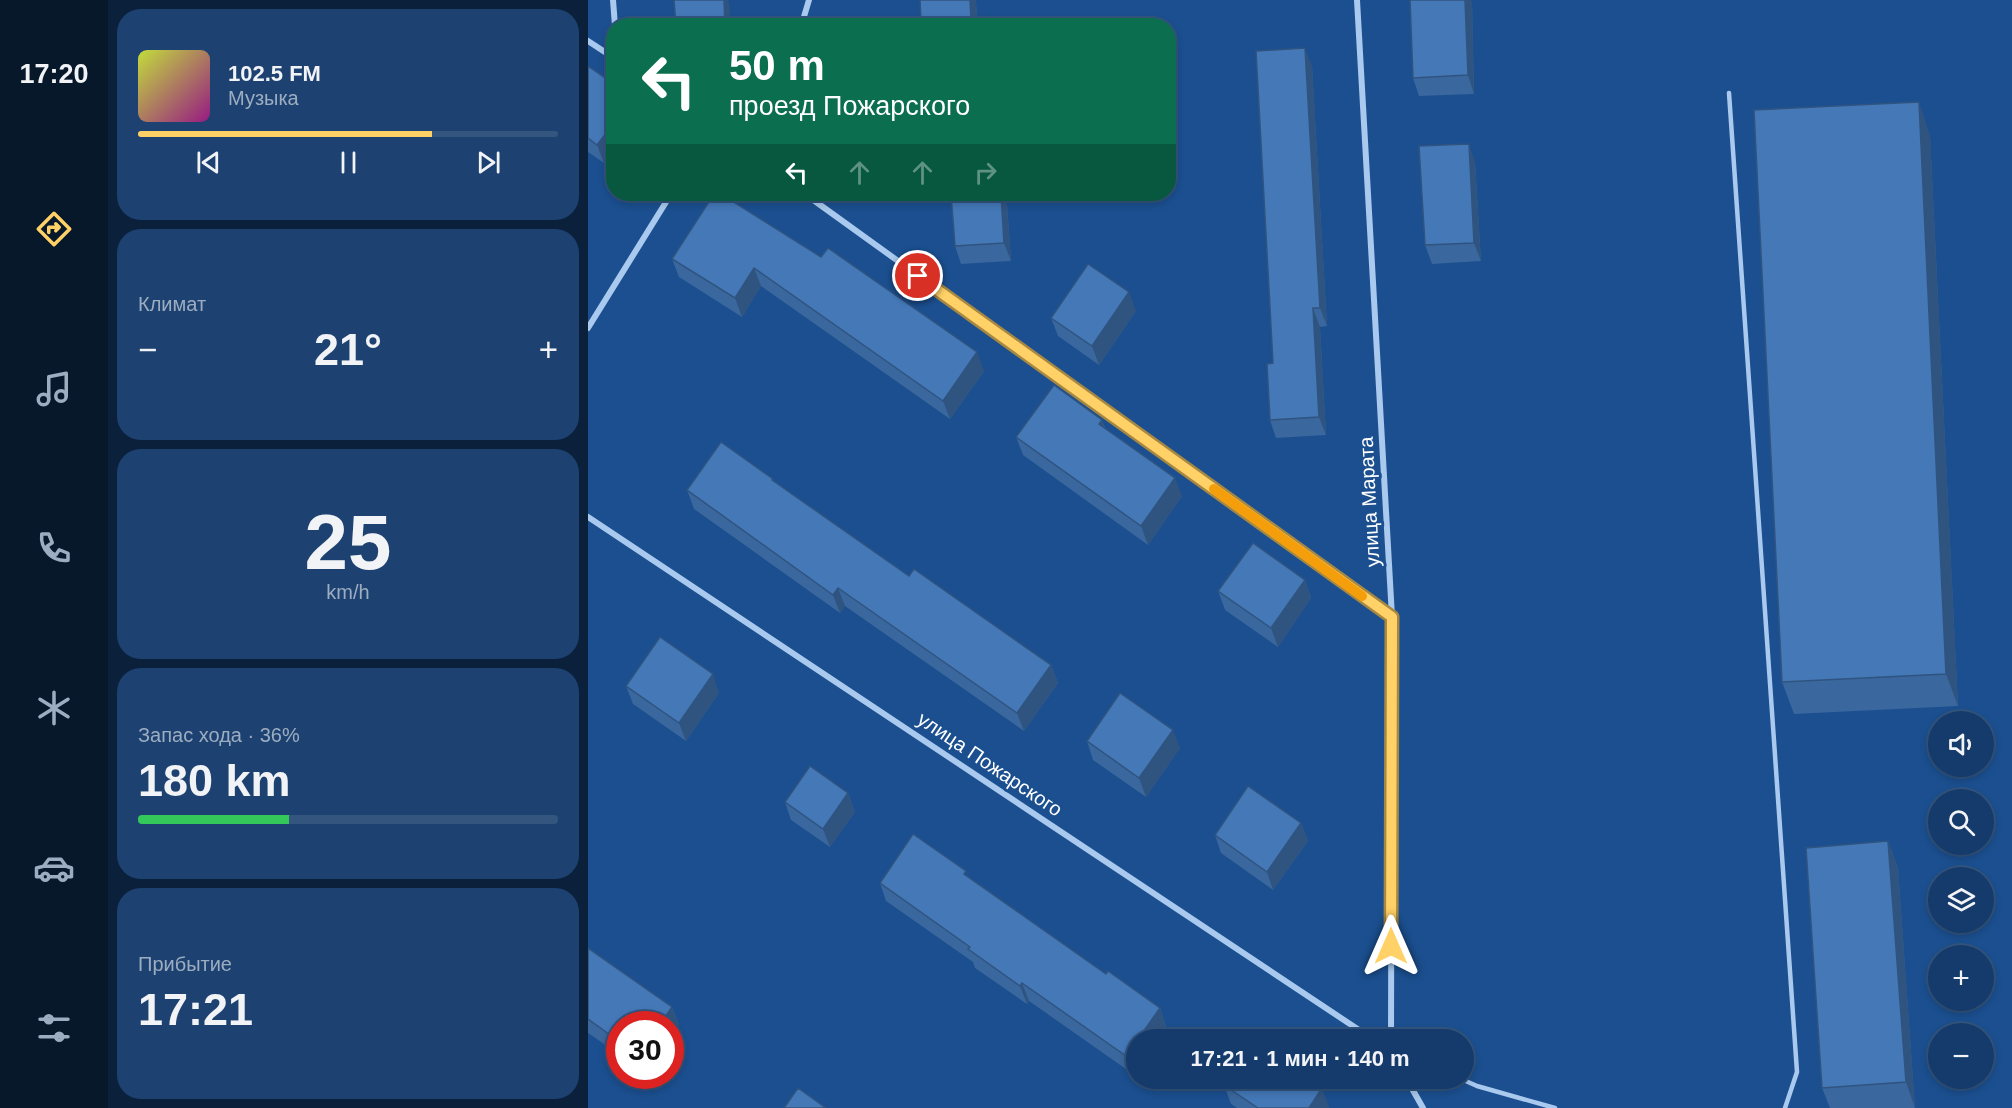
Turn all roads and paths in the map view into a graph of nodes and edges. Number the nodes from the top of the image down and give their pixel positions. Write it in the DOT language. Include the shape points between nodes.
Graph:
graph roads {
  1 [pos="613,0"];
  2 [pos="809,0"];
  3 [pos="1357,0"];
  4 [pos="614,18"];
  5 [pos="804,18"];
  6 [pos="588,40"];
  7 [pos="606,52"];
  8 [pos="1729,93"];
  9 [pos="667,201"];
  10 [pos="815,201"];
  11 [pos="588,328"];
  12 [pos="588,517"];
  13 [pos="1392,617"];
  14 [pos="1357,1029"];
  15 [pos="1391,1029"];
  16 [pos="1474,1085"];
  17 [pos="1412,1089"];
  18 [pos="1423,1108"];
  19 [pos="1555,1108"];
  20 [pos="1785,1108"];
  1 -- 4 [label="street"];
  2 -- 5 [label="street"];
  3 -- 13 [label="street, улица Марата"];
  6 -- 7 [label="street"];
  8 -- 20 [label="lane" via="1797,1072"];
  9 -- 11 [label="street"];
  10 -- 13 [label="street"];
  12 -- 14 [label="street, улица Пожарского"];
  13 -- 15 [label="street, улица Марата"];
  16 -- 19 [label="lane"];
  17 -- 18 [label="street"];
}
